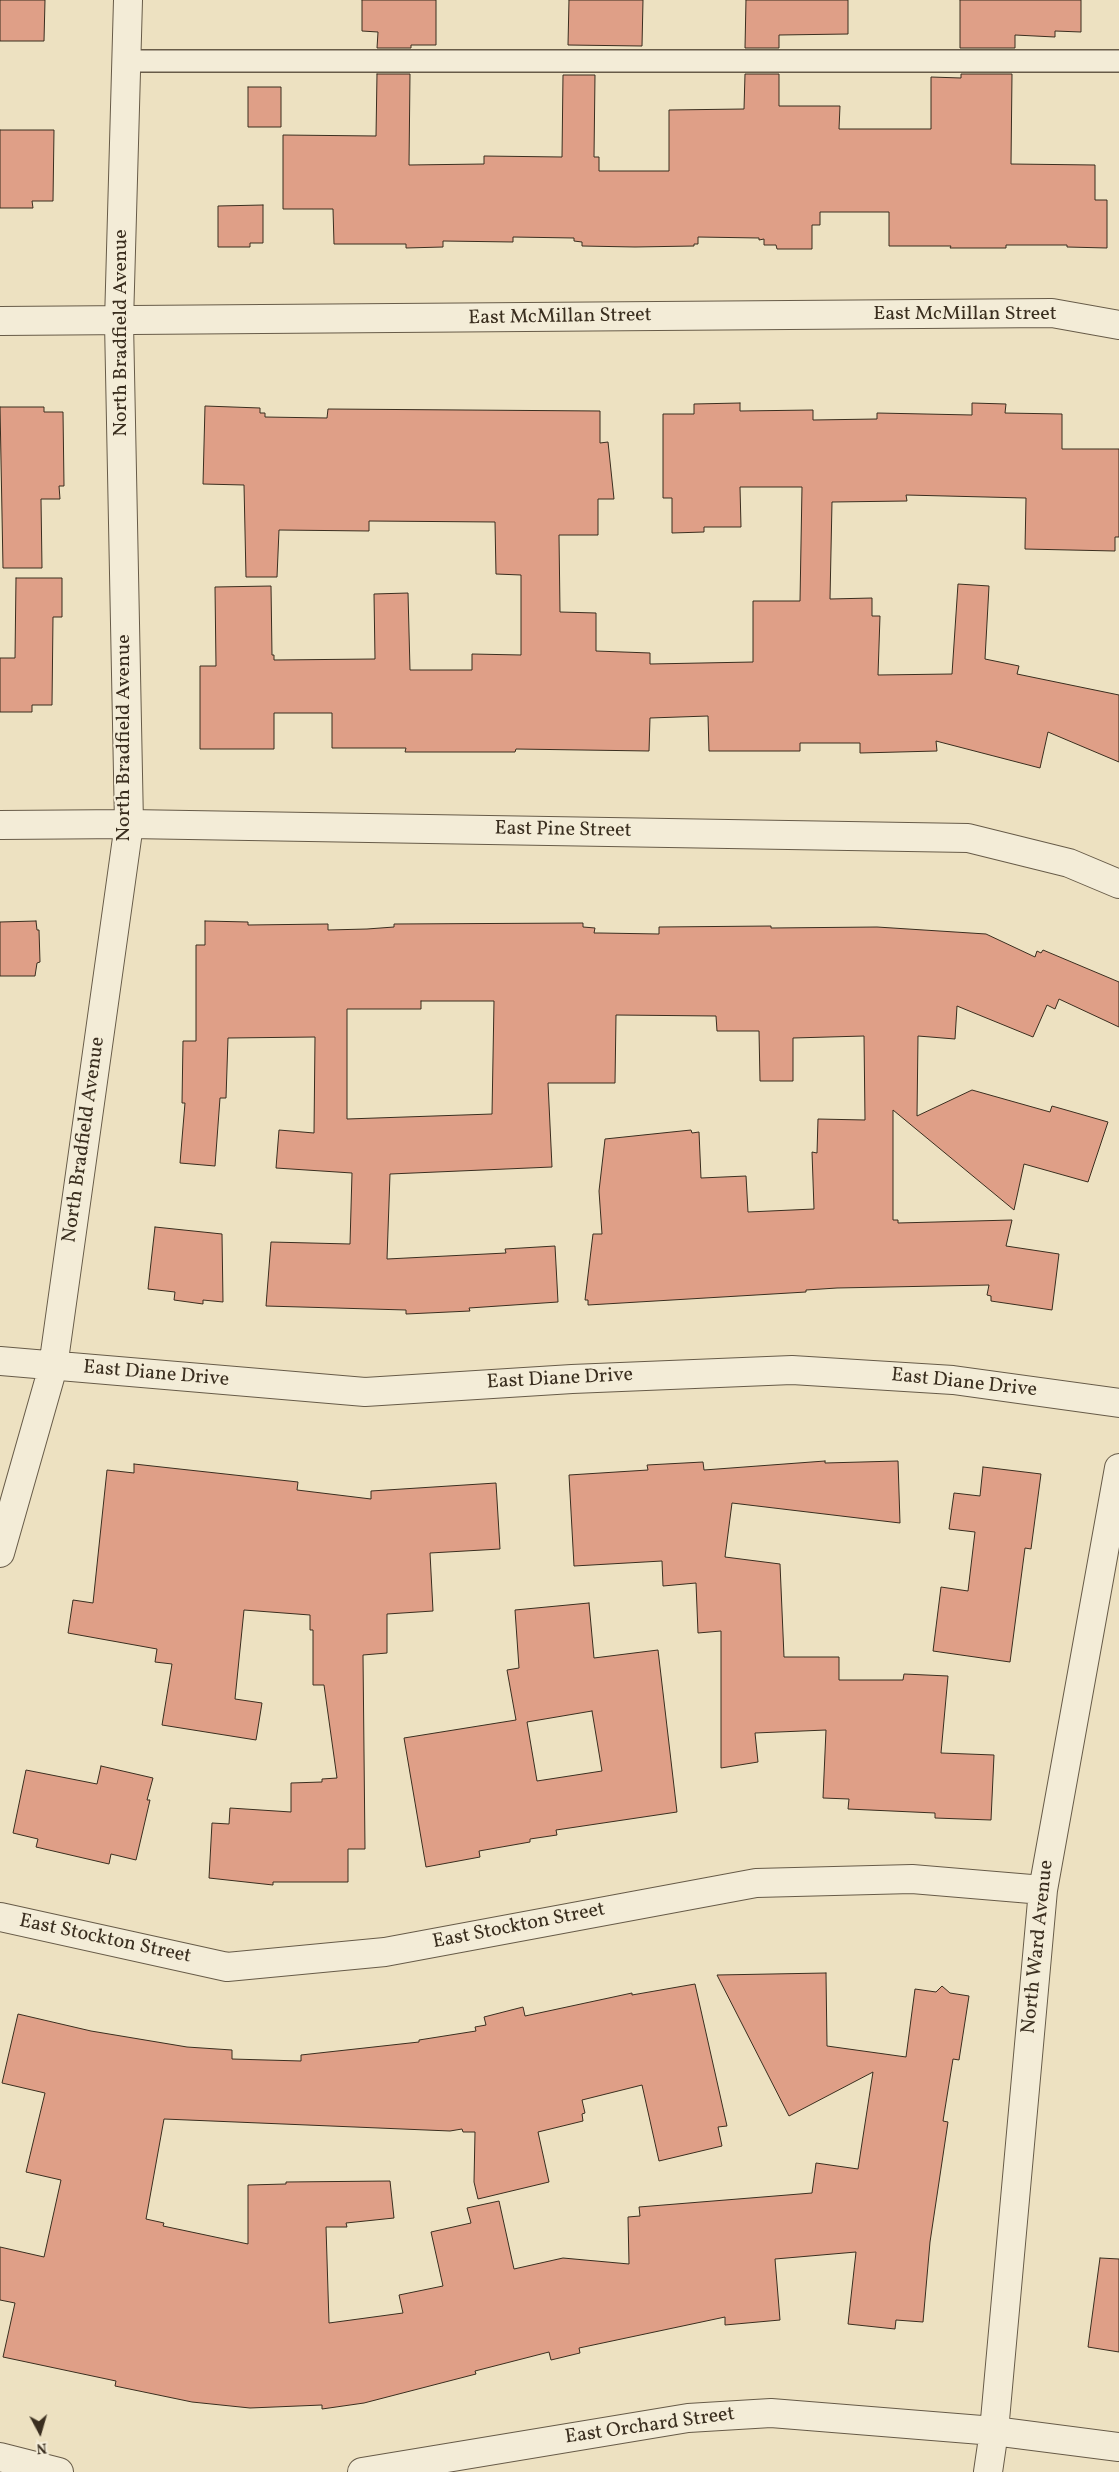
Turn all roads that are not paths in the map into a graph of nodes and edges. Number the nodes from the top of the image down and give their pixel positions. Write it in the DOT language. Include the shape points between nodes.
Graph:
graph roads {
  1 [pos="128,0"];
  2 [pos="126,61"];
  3 [pos="1119,61"];
  4 [pos="0,321"];
  5 [pos="119,322"];
  6 [pos="1119,325"];
  7 [pos="130,824"];
  8 [pos="0,825"];
  9 [pos="1119,884"];
  10 [pos="0,1361"];
  11 [pos="53,1367"];
  12 [pos="1119,1403"];
  13 [pos="1119,1468"];
  14 [pos="0,1553"];
  15 [pos="1043,1890"];
  16 [pos="0,1917"];
  17 [pos="994,2431"];
  18 [pos="1119,2447"];
  19 [pos="0,2457"];
  20 [pos="59,2472"];
  21 [pos="362,2472"];
  22 [pos="988,2472"];
  1 -- 2 [label="street, North Bradfield Avenue"];
  2 -- 3 [label="lane"];
  2 -- 5 [label="street, North Bradfield Avenue"];
  4 -- 5 [label="street, East McMillan Street"];
  5 -- 6 [label="street, East McMillan Street" via="1052,313"];
  5 -- 7 [label="street, North Bradfield Avenue"];
  7 -- 8 [label="street, East Pine Street"];
  7 -- 9 [label="street, East Pine Street" via="968,838 1069,863"];
  7 -- 11 [label="street, North Bradfield Avenue"];
  10 -- 11 [label="street, East Diane Drive"];
  11 -- 12 [label="street, East Diane Drive" via="365,1392 792,1370 953,1380"];
  11 -- 14 [label="street, North Bradfield Avenue"];
  13 -- 15 [label="street, North Ward Avenue"];
  15 -- 16 [label="street, East Stockton Street" via="912,1879 756,1883 385,1952 227,1967"];
  15 -- 17 [label="street, North Ward Avenue"];
  17 -- 18 [label="street, East Orchard Street"];
  17 -- 21 [label="street, East Orchard Street" via="771,2413 688,2418"];
  17 -- 22 [label="street, North Ward Avenue"];
  19 -- 20 [label="street"];
}
